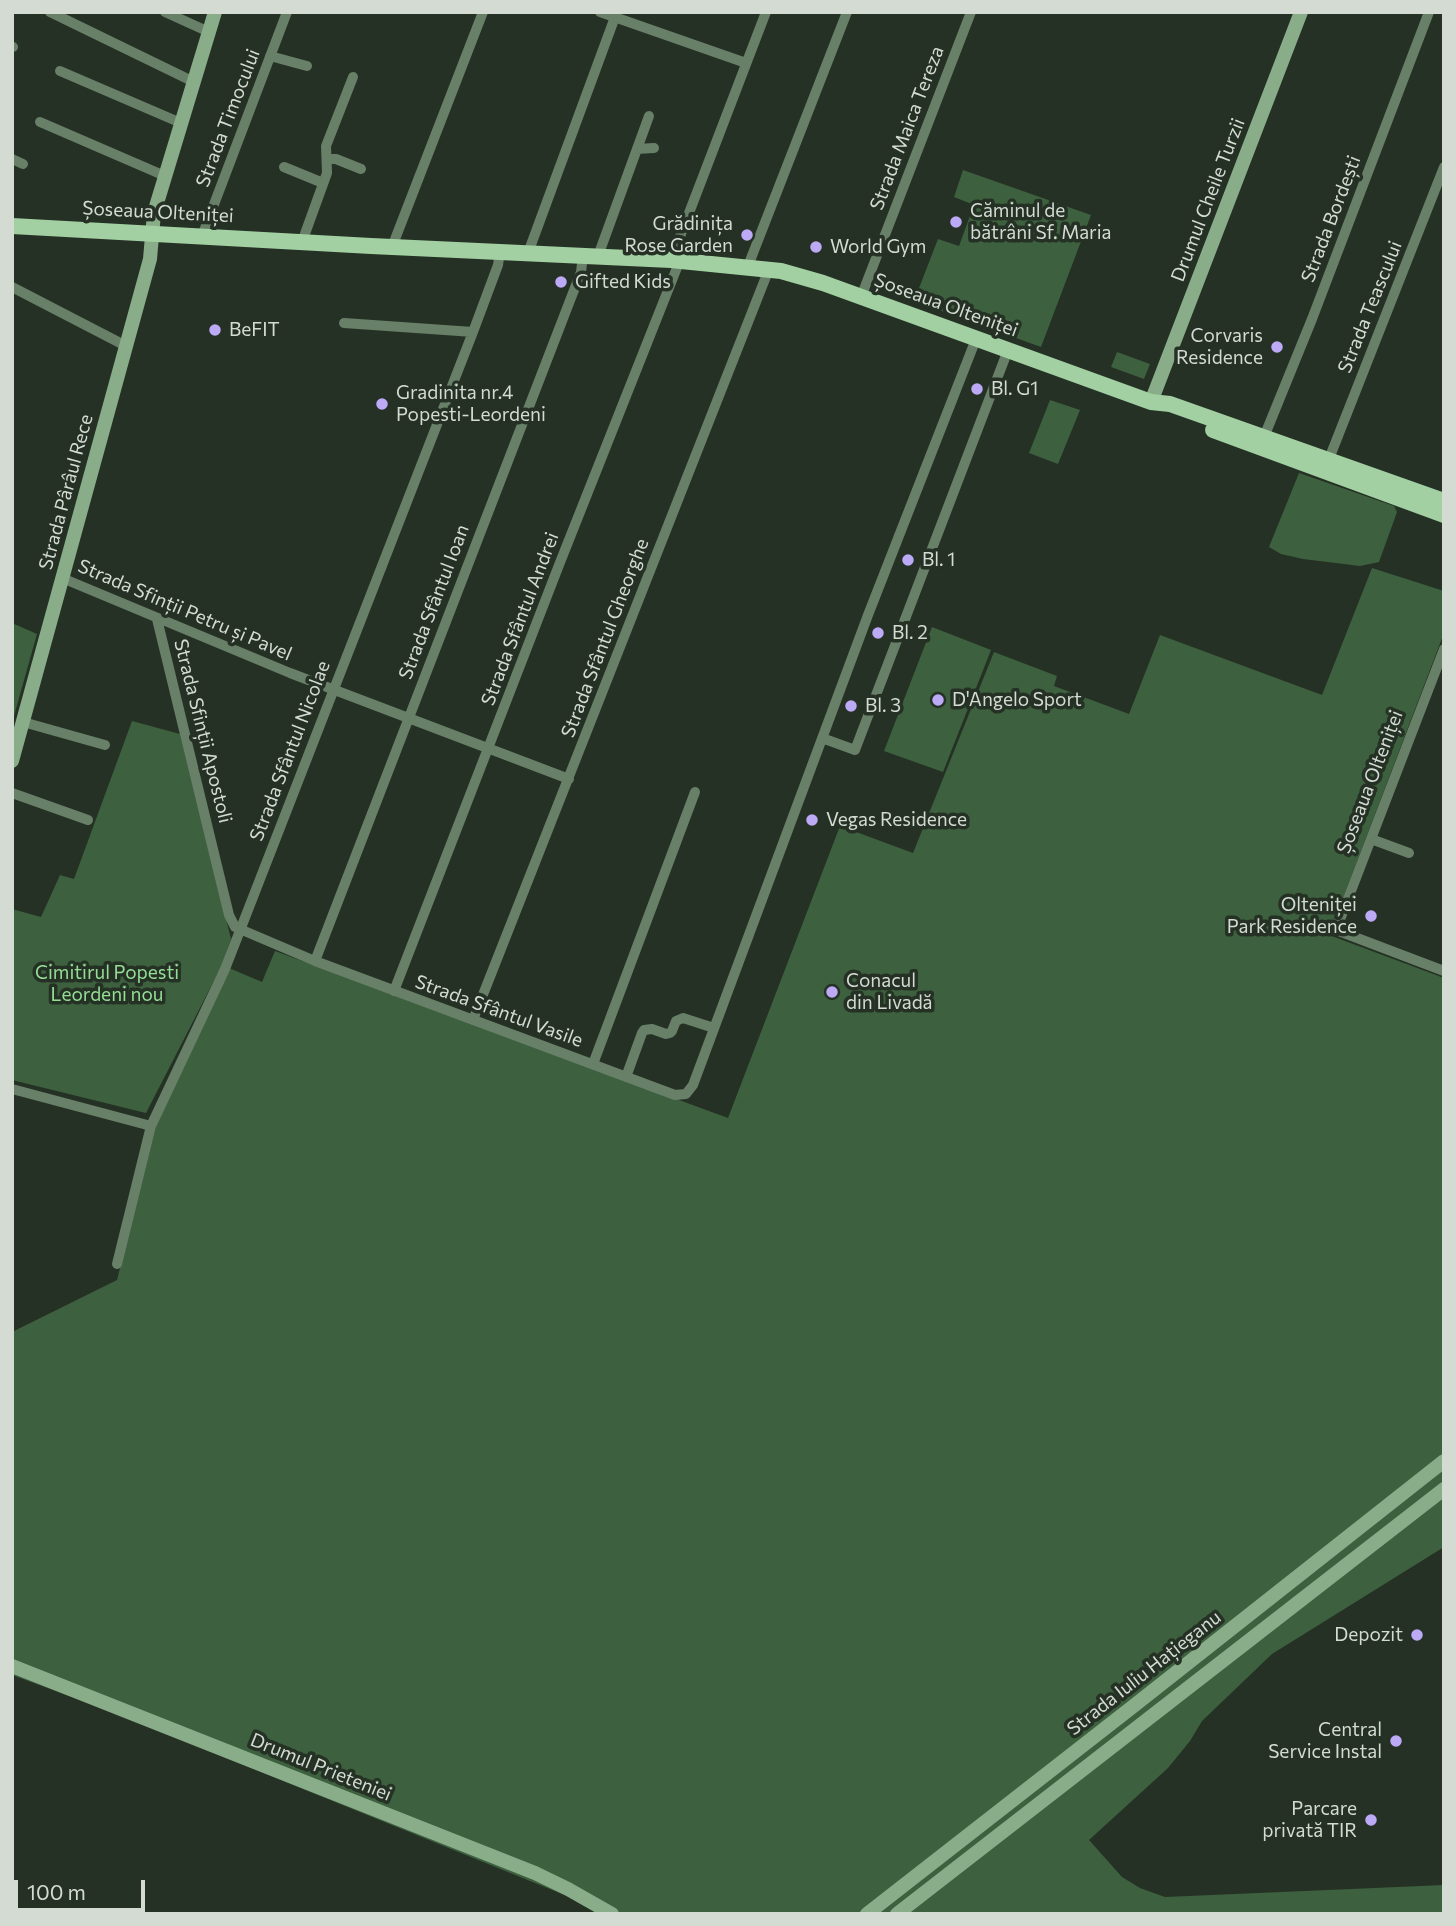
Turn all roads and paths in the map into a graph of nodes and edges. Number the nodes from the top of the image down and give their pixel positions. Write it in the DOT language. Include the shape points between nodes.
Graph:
graph roads {
  1 [pos="50,12"];
  2 [pos="165,12"];
  3 [pos="215,12"];
  4 [pos="287,12"];
  5 [pos="484,12"];
  6 [pos="600,12"];
  7 [pos="766,12"];
  8 [pos="847,12"];
  9 [pos="971,12"];
  10 [pos="1301,12"];
  11 [pos="1429,12"];
  12 [pos="615,17"];
  13 [pos="209,32"];
  14 [pos="270,57"];
  15 [pos="746,63"];
  16 [pos="307,66"];
  17 [pos="60,72"];
  18 [pos="353,77"];
  19 [pos="194,82"];
  20 [pos="649,117"];
  21 [pos="40,122"];
  22 [pos="181,123"];
  23 [pos="654,148"];
  24 [pos="637,149"];
  25 [pos="327,159"];
  26 [pos="284,167"];
  27 [pos="1444,167"];
  28 [pos="361,169"];
  29 [pos="165,176"];
  30 [pos="323,183"];
  31 [pos="12,226"];
  32 [pos="152,233"];
  33 [pos="202,236"];
  34 [pos="302,242"];
  35 [pos="392,247"];
  36 [pos="500,251"];
  37 [pos="528,253"];
  38 [pos="591,255"];
  39 [pos="676,260"];
  40 [pos="748,266"];
  41 [pos="769,269"];
  42 [pos="12,287"];
  43 [pos="861,297"];
  44 [pos="344,323"];
  45 [pos="473,332"];
  46 [pos="976,339"];
  47 [pos="126,346"];
  48 [pos="1008,350"];
  49 [pos="1151,402"];
  50 [pos="1264,437"];
  51 [pos="1326,466"];
  52 [pos="1444,501"];
  53 [pos="1444,515"];
  54 [pos="62,578"];
  55 [pos="157,619"];
  56 [pos="1444,649"];
  57 [pos="333,690"];
  58 [pos="408,718"];
  59 [pos="23,722"];
  60 [pos="822,737"];
  61 [pos="105,745"];
  62 [pos="488,749"];
  63 [pos="12,761"];
  64 [pos="569,779"];
  65 [pos="695,792"];
  66 [pos="12,793"];
  67 [pos="88,820"];
  68 [pos="1371,839"];
  69 [pos="1409,853"];
  70 [pos="239,930"];
  71 [pos="315,961"];
  72 [pos="1444,971"];
  73 [pos="394,991"];
  74 [pos="473,1020"];
  75 [pos="713,1028"];
  76 [pos="593,1064"];
  77 [pos="626,1077"];
  78 [pos="12,1089"];
  79 [pos="151,1126"];
  80 [pos="117,1264"];
  81 [pos="1444,1461"];
  82 [pos="1444,1489"];
  83 [pos="1281,1589"];
  84 [pos="1294,1606"];
  85 [pos="12,1666"];
  86 [pos="612,1914"];
  87 [pos="867,1914"];
  88 [pos="897,1914"];
  1 -- 19 [label="street"];
  2 -- 13 [label="street"];
  3 -- 13 [label="street, Strada Pârâul Rece"];
  4 -- 14 [label="street, Strada Timocului"];
  5 -- 35 [label="street"];
  6 -- 12 [label="street"];
  7 -- 15 [label="street, Strada Sfântul Andrei"];
  8 -- 40 [label="street"];
  9 -- 43 [label="street, Strada Maica Tereza"];
  10 -- 49 [label="street, Drumul Cheile Turzii"];
  11 -- 50 [label="street, Strada Bordești"];
  12 -- 15 [label="street"];
  12 -- 37 [label="street"];
  13 -- 19 [label="street, Strada Pârâul Rece"];
  14 -- 16 [label="street"];
  14 -- 33 [label="street, Strada Timocului"];
  15 -- 39 [label="street, Strada Sfântul Andrei"];
  17 -- 22 [label="street"];
  18 -- 25 [label="street" via="326,146"];
  19 -- 22 [label="street, Strada Pârâul Rece"];
  20 -- 24 [label="street"];
  21 -- 29 [label="street"];
  22 -- 29 [label="street, Strada Pârâul Rece"];
  23 -- 24 [label="street"];
  24 -- 38 [label="street"];
  25 -- 28 [label="street"];
  25 -- 30 [label="street"];
  26 -- 30 [label="street"];
  27 -- 51 [label="street, Strada Teascului"];
  29 -- 32 [label="street, Strada Pârâul Rece"];
  30 -- 34 [label="street"];
  31 -- 32 [label="main road, Șoseaua Olteniței"];
  32 -- 33 [label="main road, Șoseaua Olteniței"];
  32 -- 47 [label="street, Strada Pârâul Rece" via="150,259"];
  33 -- 34 [label="main road, Șoseaua Olteniței"];
  34 -- 35 [label="main road, Șoseaua Olteniței"];
  35 -- 36 [label="main road, Șoseaua Olteniței"];
  36 -- 37 [label="main road, Șoseaua Olteniței"];
  36 -- 45 [label="street, Strada Sfântul Nicolae"];
  37 -- 38 [label="main road, Șoseaua Olteniței"];
  38 -- 39 [label="main road, Șoseaua Olteniței"];
  38 -- 58 [label="street, Strada Sfântul Ioan" via="580,271"];
  39 -- 40 [label="main road, Șoseaua Olteniței"];
  39 -- 62 [label="street, Strada Sfântul Andrei"];
  40 -- 41 [label="main road, Șoseaua Olteniței"];
  41 -- 43 [label="main road, Șoseaua Olteniței"];
  41 -- 64 [label="street, Strada Sfântul Gheorghe"];
  42 -- 47 [label="street"];
  43 -- 46 [label="main road, Șoseaua Olteniței"];
  44 -- 45 [label="street"];
  45 -- 57 [label="street, Strada Sfântul Nicolae"];
  46 -- 48 [label="main road, Șoseaua Olteniței"];
  46 -- 60 [label="street"];
  47 -- 54 [label="street, Strada Pârâul Rece"];
  48 -- 49 [label="main road, Șoseaua Olteniței"];
  48 -- 60 [label="street" via="855,750"];
  49 -- 50 [label="main road, Șoseaua Olteniței" via="1170,404"];
  49 -- 51 [label="main road, Șoseaua Olteniței" via="1167,413"];
  50 -- 51 [label="main road, Șoseaua Olteniței"];
  51 -- 52 [label="main road, Șoseaua Olteniței"];
  51 -- 53 [label="main road, Șoseaua Olteniței"];
  54 -- 55 [label="street, Strada Sfinții Petru și Pavel"];
  54 -- 59 [label="street, Strada Pârâul Rece"];
  55 -- 57 [label="street, Strada Sfinții Petru și Pavel"];
  55 -- 70 [label="street, Strada Sfinții Apostoli" via="230,920"];
  56 -- 68 [label="street, Șoseaua Olteniței"];
  57 -- 58 [label="street, Strada Sfinții Petru și Pavel"];
  57 -- 70 [label="street, Strada Sfântul Nicolae"];
  58 -- 62 [label="street, Strada Sfinții Petru și Pavel"];
  58 -- 71 [label="street, Strada Sfântul Ioan"];
  59 -- 61 [label="street"];
  59 -- 63 [label="street, Strada Pârâul Rece"];
  60 -- 75 [label="street"];
  62 -- 64 [label="street, Strada Sfinții Petru și Pavel"];
  62 -- 73 [label="street, Strada Sfântul Andrei"];
  64 -- 74 [label="street, Strada Sfântul Gheorghe"];
  65 -- 76 [label="street, Strada Sfântul Vasile"];
  66 -- 67 [label="street"];
  68 -- 69 [label="street"];
  68 -- 72 [label="street, Șoseaua Olteniței" via="1336,930"];
  70 -- 71 [label="street, Strada Sfântul Vasile"];
  70 -- 79 [label="street, Strada Sfântul Nicolae"];
  71 -- 73 [label="street, Strada Sfântul Vasile"];
  73 -- 74 [label="street, Strada Sfântul Vasile"];
  74 -- 76 [label="street, Strada Sfântul Vasile"];
  75 -- 77 [label="street" via="683,1018 670,1033 644,1030"];
  75 -- 77 [label="street" via="686,1094 675,1095"];
  76 -- 77 [label="street"];
  78 -- 79 [label="street"];
  79 -- 80 [label="street, Strada Sfântul Nicolae"];
  81 -- 83 [label="street, Strada Iuliu Hațieganu"];
  82 -- 84 [label="street, Strada Iuliu Hațieganu"];
  83 -- 84 [label="street"];
  83 -- 87 [label="street, Strada Iuliu Hațieganu"];
  84 -- 88 [label="street, Strada Iuliu Hațieganu"];
  85 -- 86 [label="street, Drumul Prieteniei" via="536,1873"];
}
